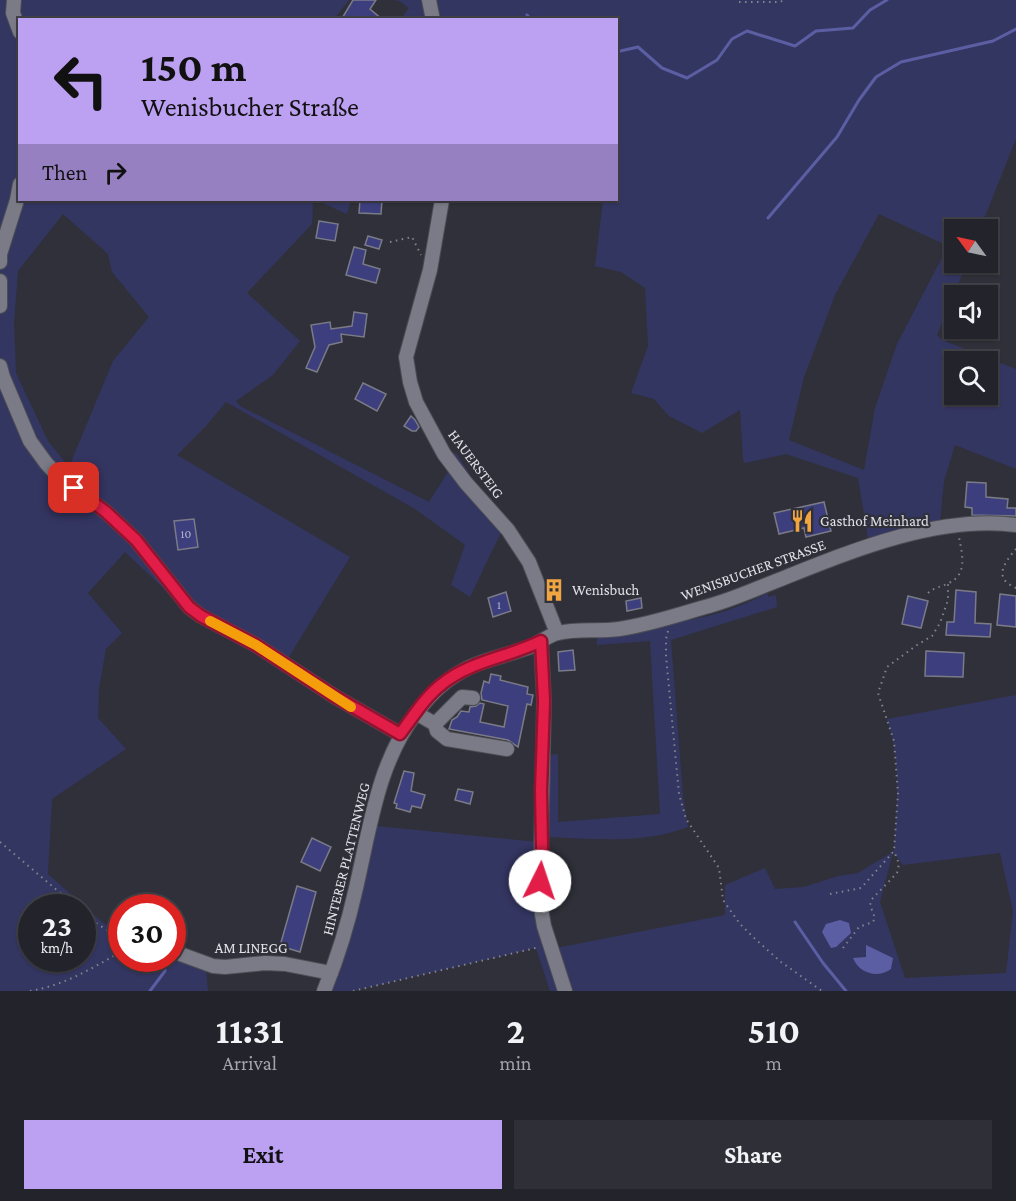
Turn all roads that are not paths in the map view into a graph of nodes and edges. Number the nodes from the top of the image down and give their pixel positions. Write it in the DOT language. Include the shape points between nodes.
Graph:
graph roads {
  1 [pos="14,0"];
  2 [pos="429,0"];
  3 [pos="433,18"];
  4 [pos="18,27"];
  5 [pos="18,191"];
  6 [pos="442,201"];
  7 [pos="0,262"];
  8 [pos="0,281"];
  9 [pos="0,306"];
  10 [pos="0,366"];
  11 [pos="1016,525"];
  12 [pos="557,633"];
  13 [pos="541,641"];
  14 [pos="473,698"];
  15 [pos="416,713"];
  16 [pos="435,724"];
  17 [pos="400,734"];
  18 [pos="507,749"];
  19 [pos="186,956"];
  20 [pos="331,973"];
  21 [pos="324,991"];
  22 [pos="565,991"];
  1 -- 4 [label="street"];
  2 -- 3 [label="street"];
  5 -- 7 [label="street"];
  6 -- 12 [label="street, HAUERSTEIG" via="430,270 406,357 416,402 444,454 508,530 529,562"];
  8 -- 9 [label="street"];
  10 -- 17 [label="street" via="30,441 45,463 136,540 189,607"];
  11 -- 12 [label="street, WENISBUCHER STRASSE" via="997,522 931,530 860,549 676,615 619,629"];
  12 -- 13 [label="street, WENISBUCHER STRASSE"];
  13 -- 15 [label="street, WENISBUCHER STRASSE" via="452,676 433,691"];
  13 -- 22 [label="street" via="544,701 540,903"];
  14 -- 16 [label="street" via="462,697"];
  15 -- 16 [label="street"];
  15 -- 17 [label="street, WENISBUCHER STRASSE"];
  16 -- 18 [label="street" via="447,739"];
  17 -- 20 [label="street, HINTERER PLATTENWEG" via="373,813 350,915"];
  19 -- 20 [label="street, AM LINEGG" via="213,966 285,964"];
  20 -- 21 [label="street, HINTERER PLATTENWEG"];
}
